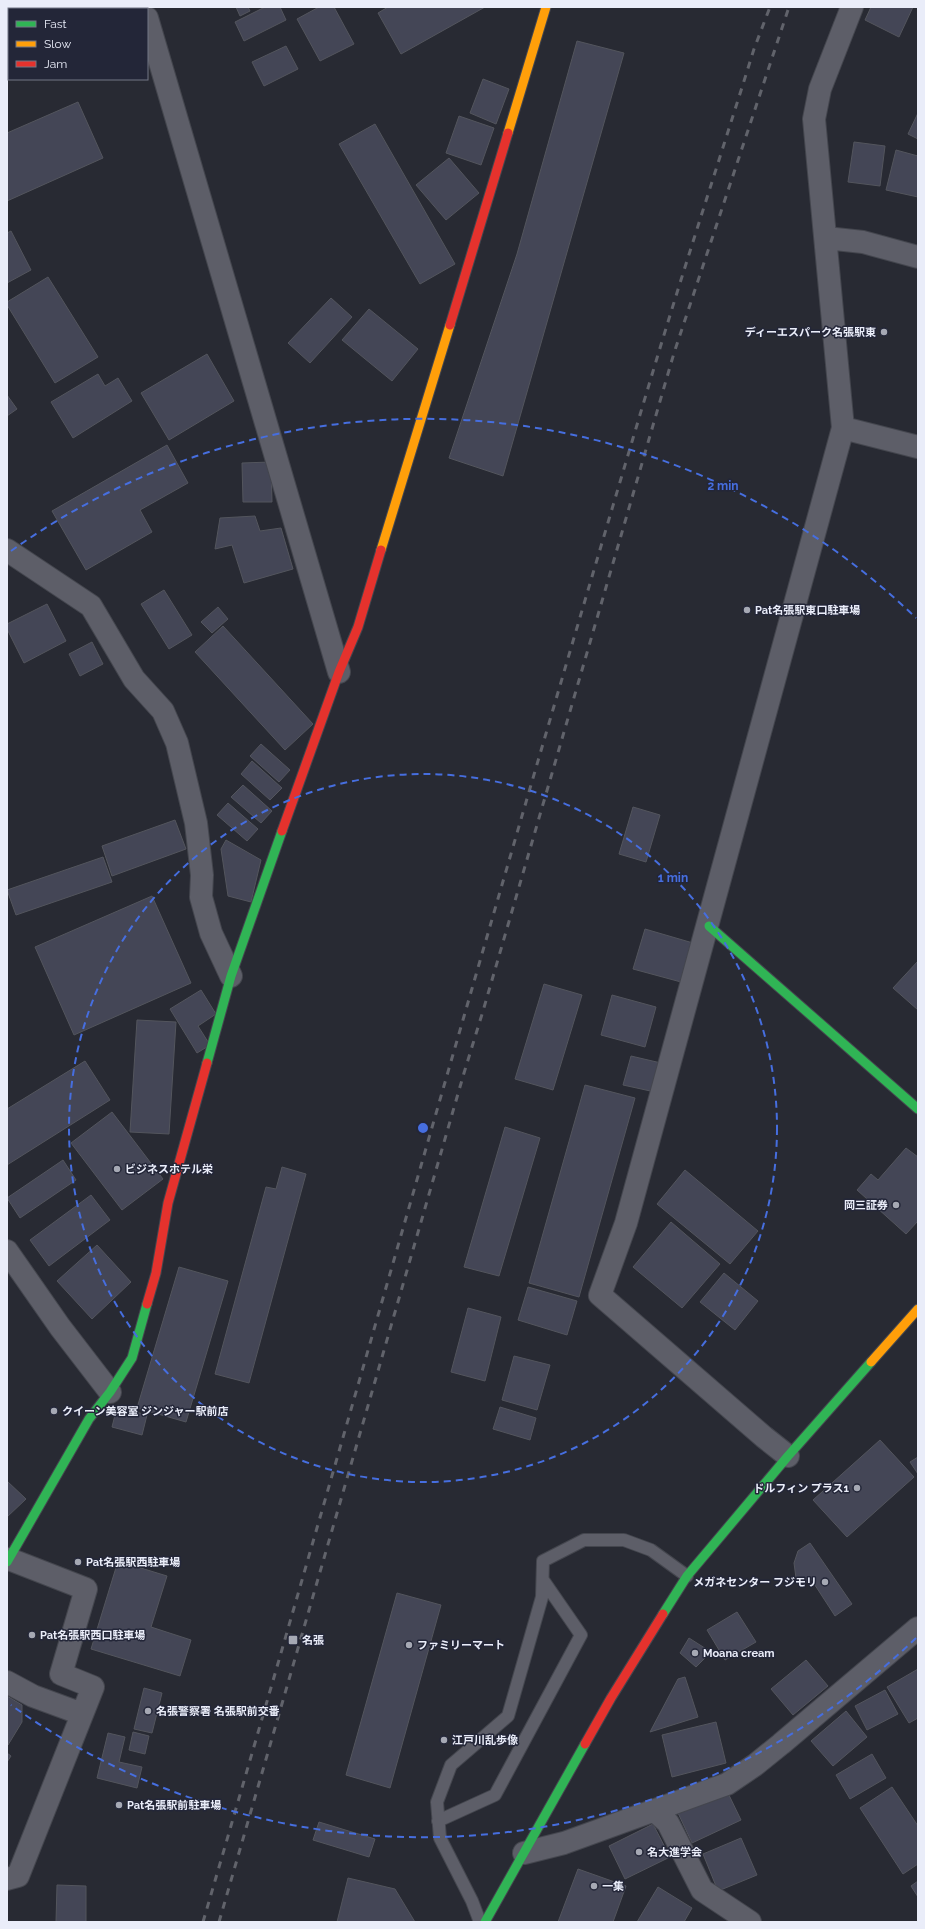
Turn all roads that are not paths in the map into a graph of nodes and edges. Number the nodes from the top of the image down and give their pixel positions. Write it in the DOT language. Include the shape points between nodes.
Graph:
graph roads {
  1 [pos="546,7"];
  2 [pos="852,7"];
  3 [pos="148,21"];
  4 [pos="826,238"];
  5 [pos="918,257"];
  6 [pos="843,428"];
  7 [pos="918,447"];
  8 [pos="7,550"];
  9 [pos="339,672"];
  10 [pos="709,926"];
  11 [pos="231,976"];
  12 [pos="918,1108"];
  13 [pos="7,1251"];
  14 [pos="918,1309"];
  15 [pos="110,1392"];
  16 [pos="788,1456"];
  17 [pos="8,1561"];
  18 [pos="687,1576"];
  19 [pos="543,1580"];
  20 [pos="918,1628"];
  21 [pos="7,1682"];
  22 [pos="82,1714"];
  23 [pos="654,1810"];
  24 [pos="438,1822"];
  25 [pos="524,1853"];
  26 [pos="7,1879"];
  27 [pos="480,1922"];
  28 [pos="485,1922"];
  29 [pos="750,1922"];
  1 -- 9 [label="street" via="358,627"];
  2 -- 4 [label="street" via="820,89 814,119"];
  3 -- 9 [label="street"];
  4 -- 5 [label="street" via="863,242"];
  4 -- 6 [label="street"];
  6 -- 7 [label="street"];
  6 -- 10 [label="street"];
  8 -- 11 [label="street" via="91,606 134,679 163,711 177,743 196,823 202,897 211,933"];
  9 -- 11 [label="street"];
  10 -- 12 [label="street"];
  10 -- 16 [label="street" via="626,1223 600,1295"];
  11 -- 15 [label="street" via="168,1203 156,1273 132,1358"];
  13 -- 15 [label="street"];
  14 -- 16 [label="street"];
  15 -- 17 [label="street" via="89,1419"];
  16 -- 18 [label="street"];
  17 -- 22 [label="street" via="86,1588 61,1674 93,1687"];
  18 -- 19 [label="lane" via="651,1550 624,1540 584,1540 543,1562"];
  18 -- 25 [label="street" via="612,1698"];
  19 -- 24 [label="lane" via="542,1597 508,1716 451,1766 437,1802"];
  19 -- 24 [label="lane" via="581,1635 495,1795"];
  20 -- 23 [label="street" via="755,1766 727,1784"];
  21 -- 22 [label="street" via="33,1696"];
  22 -- 26 [label="street" via="18,1876"];
  23 -- 25 [label="street" via="564,1843"];
  23 -- 29 [label="street" via="668,1824 702,1890"];
  24 -- 27 [label="lane" via="440,1838"];
  25 -- 28 [label="street"];
}
